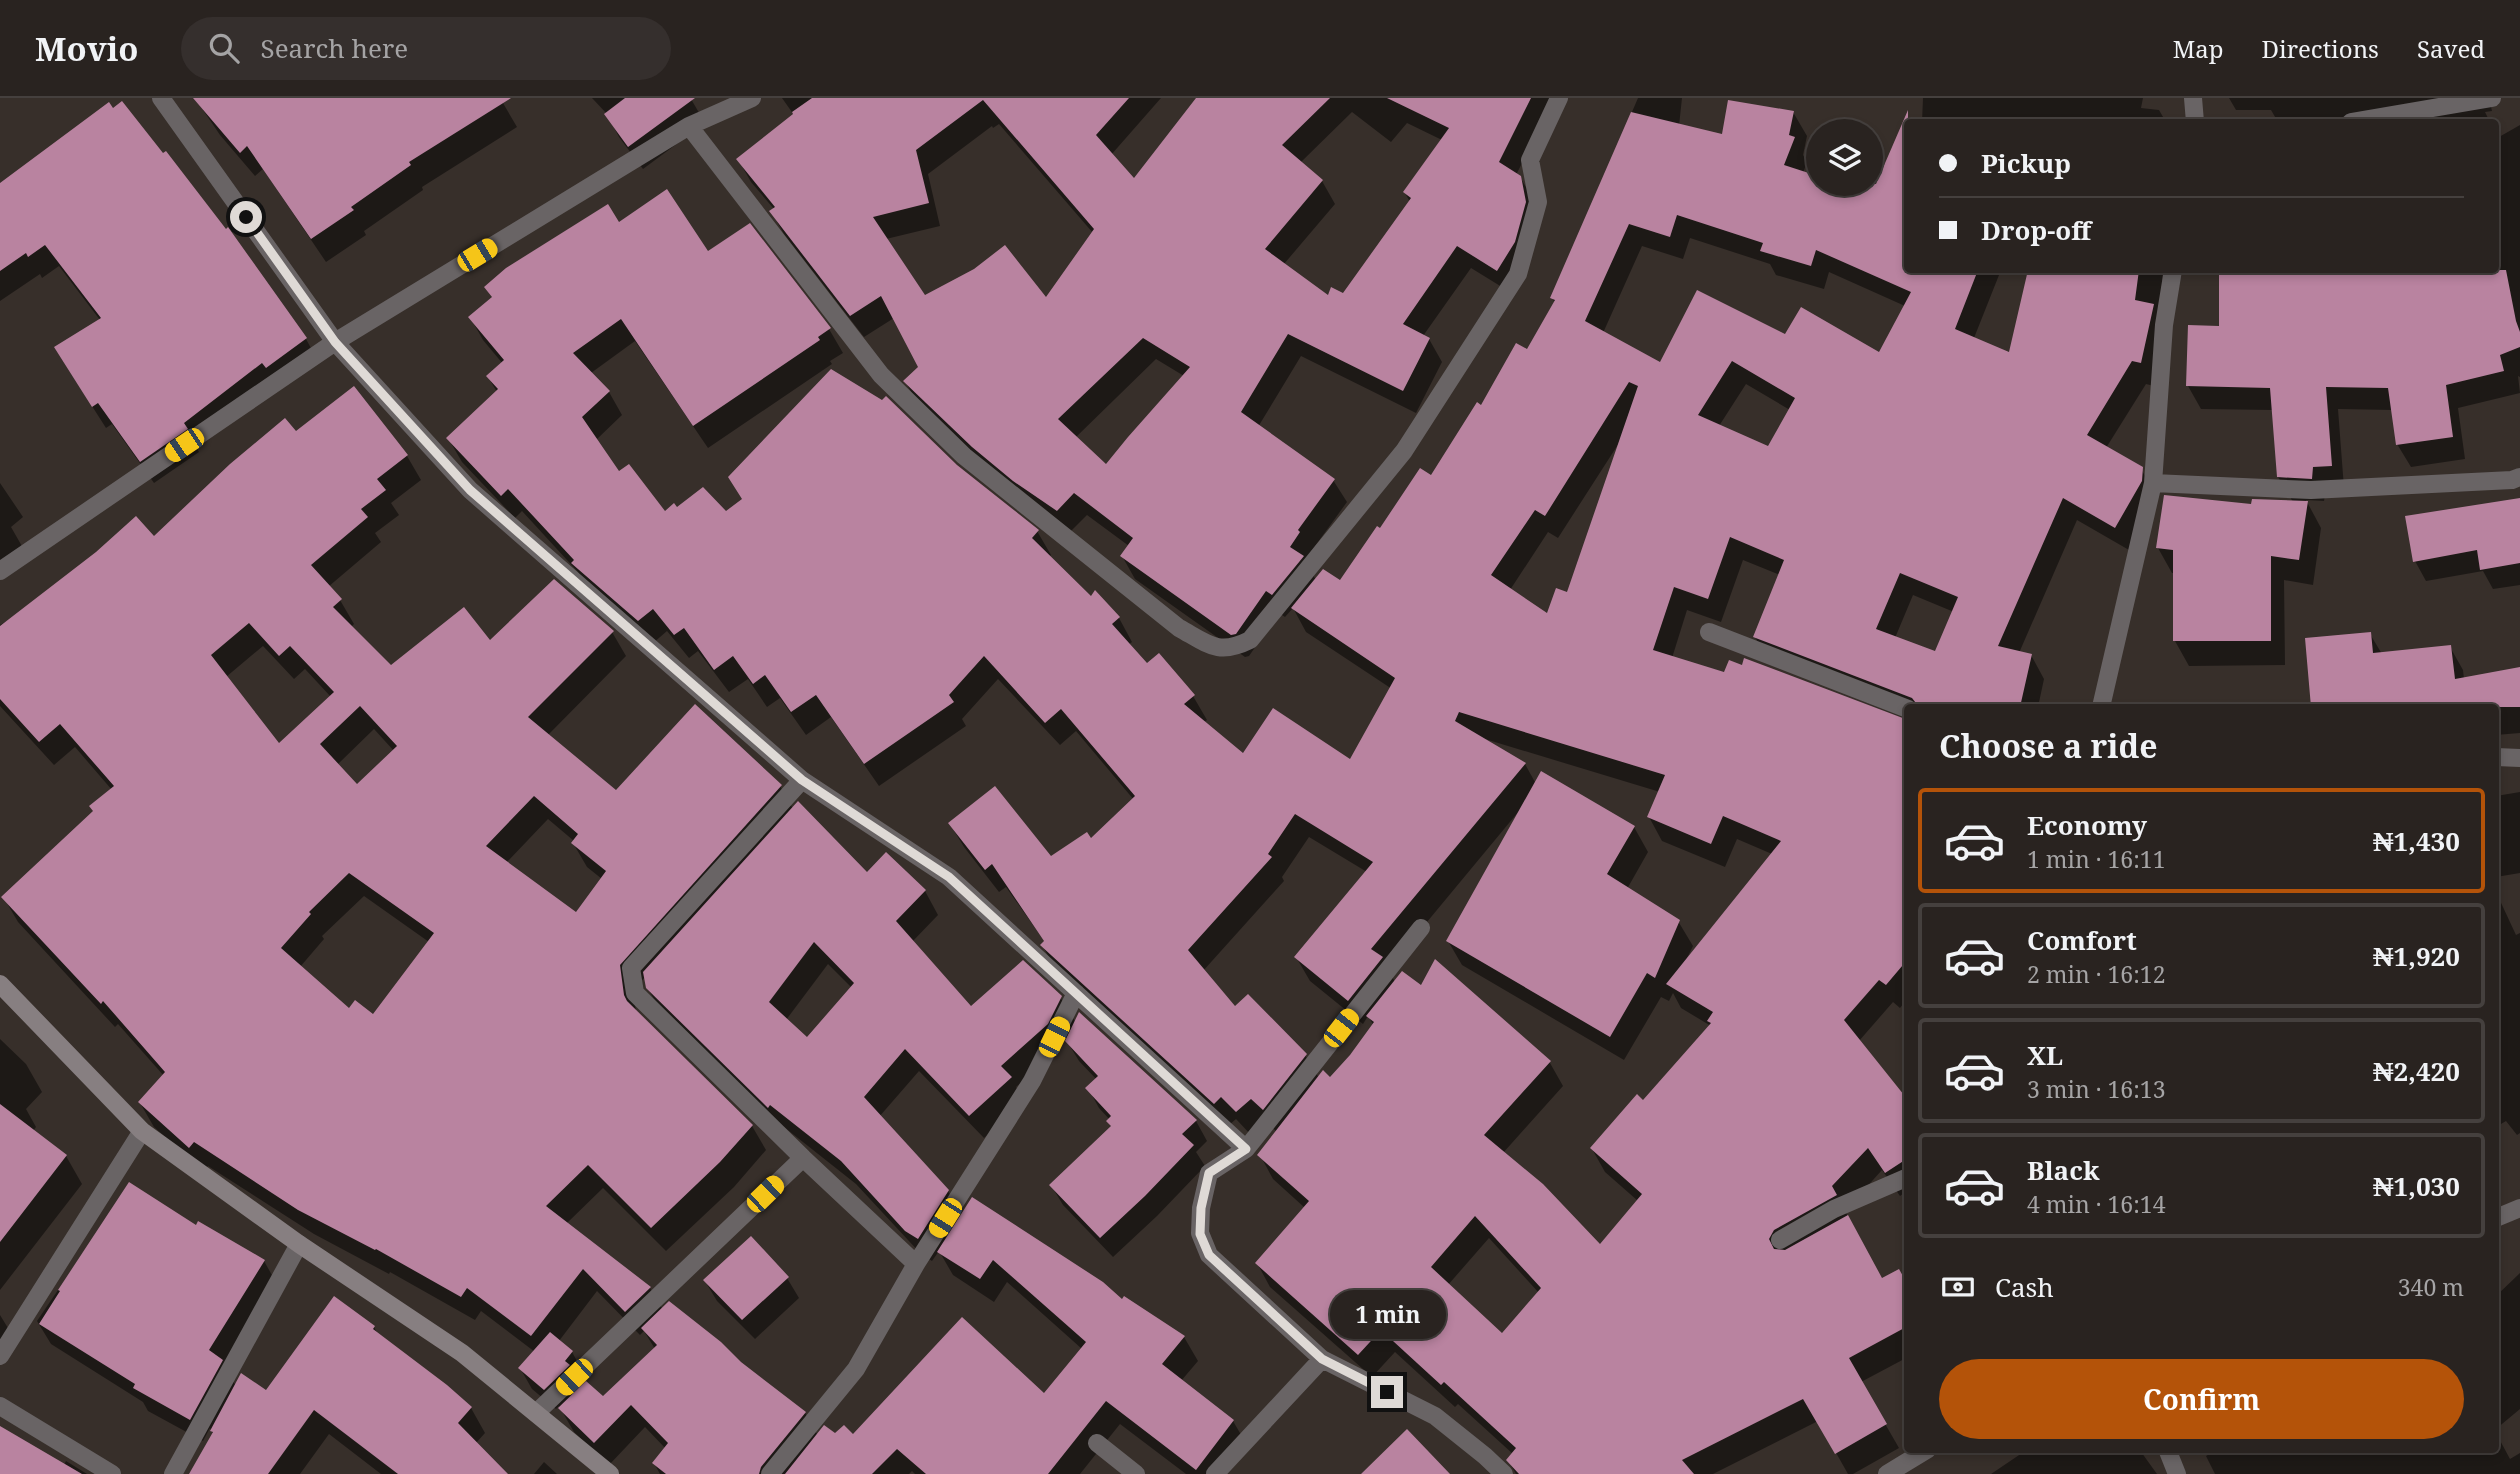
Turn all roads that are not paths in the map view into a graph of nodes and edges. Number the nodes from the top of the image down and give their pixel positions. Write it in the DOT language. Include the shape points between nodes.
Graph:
graph roads {
  1 [pos="161,98"];
  2 [pos="752,98"];
  3 [pos="1559,98"];
  4 [pos="2193,98"];
  5 [pos="2493,98"];
  6 [pos="2194,119"];
  7 [pos="2369,119"];
  8 [pos="690,126"];
  9 [pos="2173,273"];
  10 [pos="335,342"];
  11 [pos="2520,477"];
  12 [pos="2153,483"];
  13 [pos="0,571"];
  14 [pos="1709,632"];
  15 [pos="2102,704"];
  16 [pos="1904,707"];
  17 [pos="2499,757"];
  18 [pos="2520,758"];
  19 [pos="802,780"];
  20 [pos="1421,928"];
  21 [pos="0,984"];
  22 [pos="1076,993"];
  23 [pos="142,1131"];
  24 [pos="1246,1149"];
  25 [pos="803,1158"];
  26 [pos="1904,1179"];
  27 [pos="2520,1208"];
  28 [pos="2499,1218"];
  29 [pos="1780,1240"];
  30 [pos="299,1244"];
  31 [pos="916,1264"];
  32 [pos="0,1356"];
  33 [pos="1322,1359"];
  34 [pos="0,1406"];
  35 [pos="536,1413"];
  36 [pos="1097,1443"];
  37 [pos="1921,1453"];
  38 [pos="2169,1453"];
  39 [pos="112,1474"];
  40 [pos="173,1474"];
  41 [pos="610,1474"];
  42 [pos="770,1474"];
  43 [pos="1136,1474"];
  44 [pos="1215,1474"];
  45 [pos="1504,1474"];
  46 [pos="1887,1474"];
  47 [pos="2177,1474"];
  1 -- 10 [label="street"];
  2 -- 8 [label="street"];
  3 -- 8 [label="street" via="1530,160 1538,202 1518,274 1404,451 1250,640 1234,648 1215,648 1179,628 964,456 880,375"];
  4 -- 6 [label="street"];
  5 -- 7 [label="street"];
  8 -- 10 [label="street"];
  9 -- 12 [label="street" via="2164,325"];
  10 -- 13 [label="street"];
  10 -- 19 [label="street" via="470,490"];
  11 -- 12 [label="street" via="2311,490"];
  12 -- 15 [label="street"];
  14 -- 16 [label="street"];
  17 -- 18 [label="street"];
  19 -- 22 [label="street" via="949,877"];
  19 -- 25 [label="street" via="631,968 635,993 646,1006"];
  20 -- 24 [label="street"];
  21 -- 23 [label="street"];
  22 -- 24 [label="street"];
  22 -- 31 [label="street" via="1032,1081"];
  23 -- 30 [label="street"];
  23 -- 32 [label="street"];
  24 -- 33 [label="street" via="1209,1173 1200,1234 1209,1255"];
  25 -- 31 [label="street"];
  25 -- 35 [label="street"];
  26 -- 29 [label="street" via="1840,1205"];
  27 -- 28 [label="street"];
  30 -- 35 [label="street" via="462,1353"];
  30 -- 40 [label="street"];
  31 -- 42 [label="street" via="856,1368"];
  33 -- 44 [label="street"];
  33 -- 45 [label="street" via="1436,1416"];
  34 -- 39 [label="street"];
  35 -- 41 [label="street"];
  36 -- 43 [label="street"];
  37 -- 46 [label="street"];
  38 -- 47 [label="street"];
}
